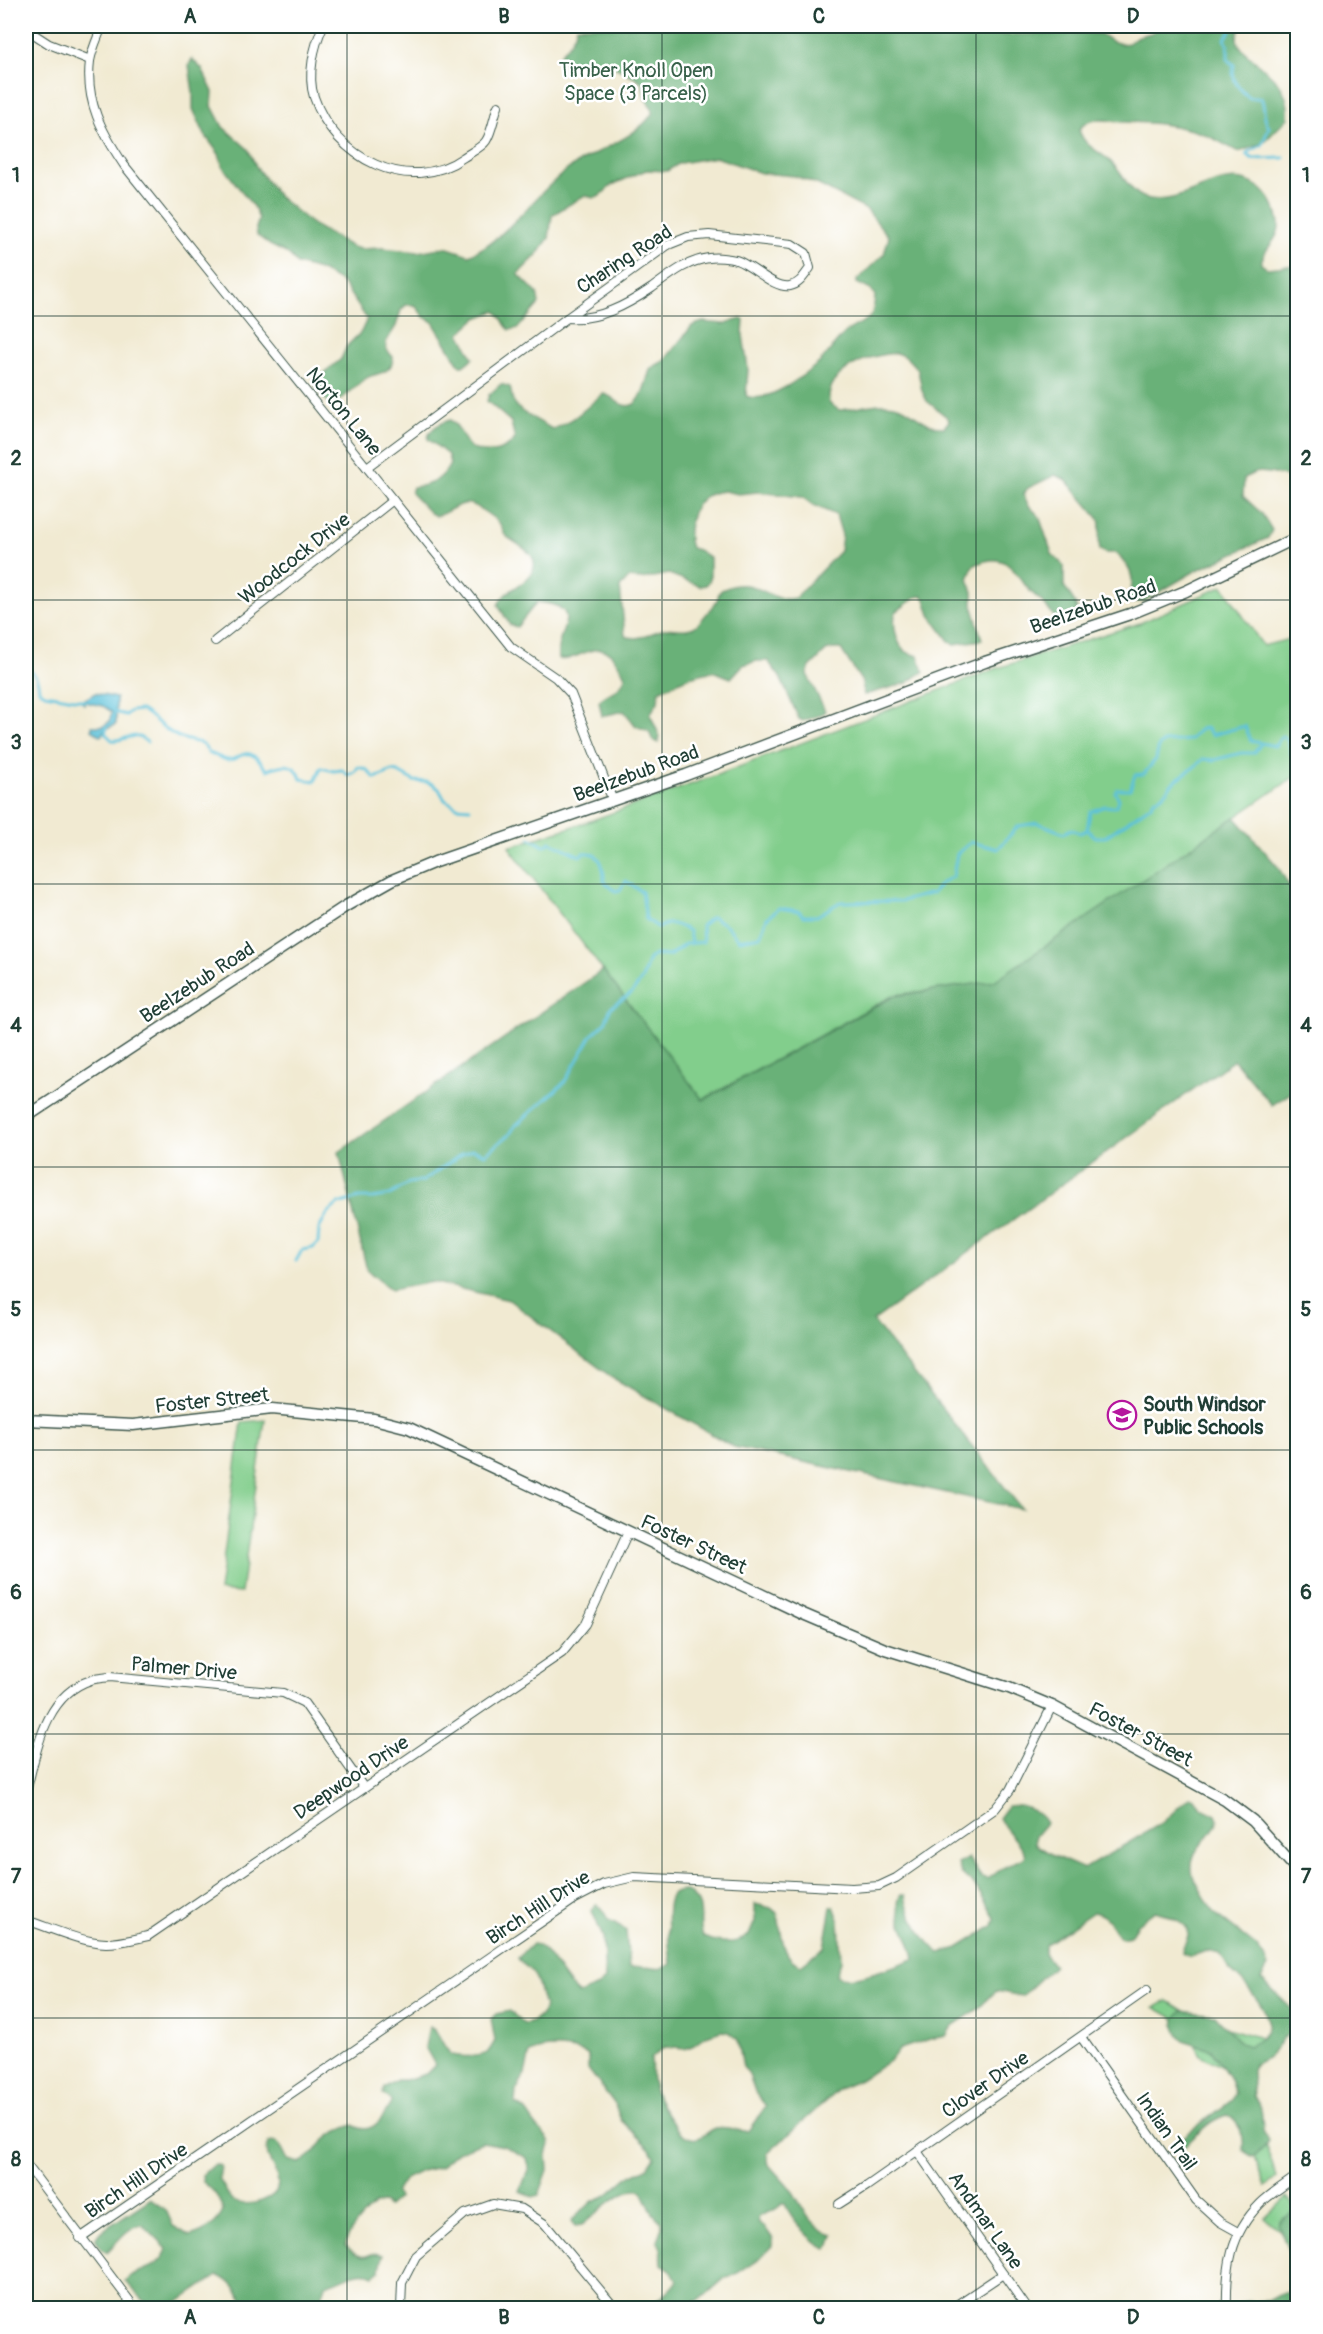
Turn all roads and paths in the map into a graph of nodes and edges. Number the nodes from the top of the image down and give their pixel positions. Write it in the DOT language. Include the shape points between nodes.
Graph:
graph roads {
  1 [pos="102,26"];
  2 [pos="324,26"];
  3 [pos="26,29"];
  4 [pos="90,60"];
  5 [pos="498,106"];
  6 [pos="567,318"];
  7 [pos="367,467"];
  8 [pos="393,500"];
  9 [pos="1298,537"];
  10 [pos="215,641"];
  11 [pos="613,801"];
  12 [pos="26,1117"];
  13 [pos="26,1420"];
  14 [pos="628,1532"];
  15 [pos="1052,1706"];
  16 [pos="364,1788"];
  17 [pos="26,1792"];
  18 [pos="1298,1871"];
  19 [pos="26,1920"];
  20 [pos="1147,1990"];
  21 [pos="1081,2037"];
  22 [pos="917,2151"];
  23 [pos="26,2164"];
  24 [pos="1298,2175"];
  25 [pos="839,2204"];
  26 [pos="1238,2232"];
  27 [pos="80,2238"];
  28 [pos="1002,2274"];
  29 [pos="135,2308"];
  30 [pos="401,2308"];
  31 [pos="615,2308"];
  32 [pos="952,2308"];
  33 [pos="1027,2308"];
  34 [pos="1227,2308"];
  1 -- 4 [label="street, Norton Lane"];
  2 -- 5 [label="street" via="312,62 314,95 329,129 355,154 386,170 417,174 454,165 486,141"];
  3 -- 4 [label="street" via="49,44"];
  4 -- 7 [label="street, Norton Lane" via="90,96 103,134"];
  6 -- 6 [label="street, Charing Road" via="584,320 620,308 690,262 710,258 737,261 775,284 788,287 801,281 810,268 806,253 792,244 745,237 688,237 668,245"];
  6 -- 7 [label="street, Charing Road"];
  7 -- 8 [label="street, Norton Lane"];
  8 -- 10 [label="street, Woodcock Drive"];
  8 -- 11 [label="street, Norton Lane" via="511,647 572,694"];
  9 -- 11 [label="street, Beelzebub Road" via="1130,614 985,662"];
  11 -- 12 [label="street, Beelzebub Road" via="392,880 346,906"];
  13 -- 14 [label="street, Foster Street" via="134,1425 272,1409 374,1419 409,1428"];
  14 -- 15 [label="street, Foster Street" via="885,1648"];
  14 -- 16 [label="street, Deepwood Drive" via="586,1624 562,1653"];
  15 -- 18 [label="street, Foster Street" via="1225,1800 1253,1821"];
  15 -- 27 [label="street, Birch Hill Drive" via="1010,1790 995,1809 896,1878 879,1886 852,1888 633,1877 604,1884 575,1899"];
  16 -- 17 [label="street, Palmer Drive" via="304,1703 283,1694 110,1677 91,1680 56,1704"];
  16 -- 19 [label="street, Deepwood Drive" via="148,1936 105,1943"];
  20 -- 21 [label="street, Clover Drive"];
  21 -- 22 [label="street, Clover Drive"];
  21 -- 26 [label="street, Indian Trail" via="1196,2200"];
  22 -- 25 [label="street, Clover Drive"];
  22 -- 28 [label="street, Andmar Lane"];
  23 -- 27 [label="street"];
  24 -- 26 [label="street" via="1260,2204"];
  26 -- 34 [label="street" via="1226,2276"];
  27 -- 29 [label="street"];
  28 -- 32 [label="street"];
  28 -- 33 [label="street, Andmar Lane"];
  30 -- 31 [label="street" via="402,2283 416,2256 465,2214 493,2204 522,2209 545,2224"];
}
